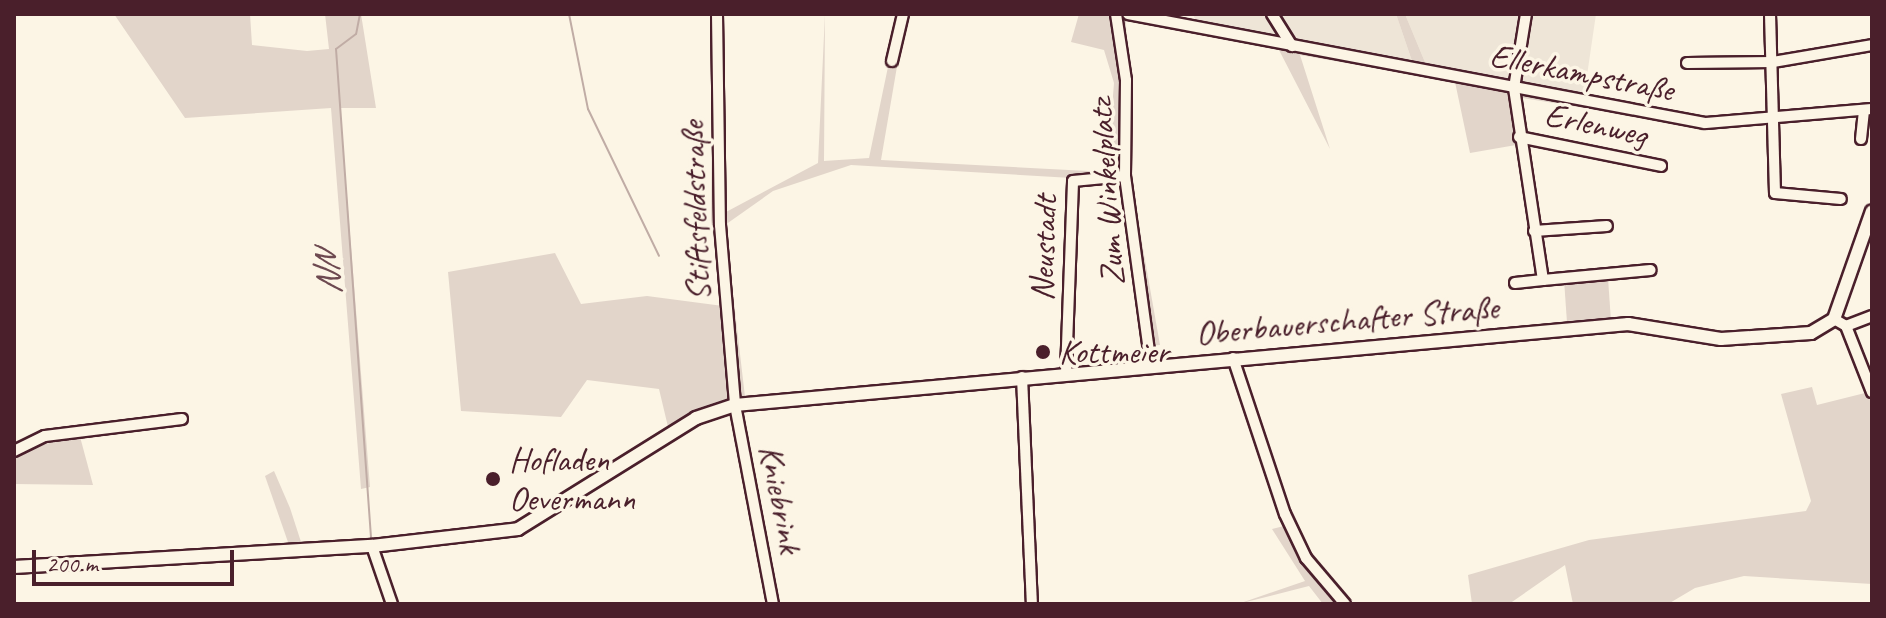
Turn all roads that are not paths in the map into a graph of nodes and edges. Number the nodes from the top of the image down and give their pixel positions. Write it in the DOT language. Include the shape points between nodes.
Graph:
graph roads {
  1 [pos="717,14"];
  2 [pos="903,14"];
  3 [pos="1116,14"];
  4 [pos="1128,14"];
  5 [pos="1272,14"];
  6 [pos="1526,14"];
  7 [pos="1770,14"];
  8 [pos="1872,45"];
  9 [pos="1293,47"];
  10 [pos="892,61"];
  11 [pos="1773,62"];
  12 [pos="1687,63"];
  13 [pos="1514,88"];
  14 [pos="1868,109"];
  15 [pos="1774,118"];
  16 [pos="1519,137"];
  17 [pos="1861,139"];
  18 [pos="1661,166"];
  19 [pos="1125,176"];
  20 [pos="1841,199"];
  21 [pos="1872,211"];
  22 [pos="1607,226"];
  23 [pos="1534,231"];
  24 [pos="1651,270"];
  25 [pos="1543,280"];
  26 [pos="1515,283"];
  27 [pos="1872,316"];
  28 [pos="1840,322"];
  29 [pos="1233,358"];
  30 [pos="1151,365"];
  31 [pos="1066,373"];
  32 [pos="1022,377"];
  33 [pos="1872,392"];
  34 [pos="735,405"];
  35 [pos="182,419"];
  36 [pos="14,451"];
  37 [pos="372,546"];
  38 [pos="14,567"];
  39 [pos="392,604"];
  40 [pos="773,604"];
  41 [pos="1032,604"];
  42 [pos="1345,604"];
  1 -- 34 [label="street, Stiftsfeldstraße" via="720,225"];
  2 -- 10 [label="street"];
  3 -- 19 [label="street, Zum Winkelplatz" via="1126,80"];
  4 -- 9 [label="street, Ellerkampstraße"];
  5 -- 9 [label="street"];
  6 -- 13 [label="street"];
  7 -- 11 [label="street"];
  8 -- 11 [label="street"];
  9 -- 13 [label="street, Ellerkampstraße"];
  11 -- 12 [label="street"];
  11 -- 15 [label="street"];
  13 -- 15 [label="street, Ellerkampstraße" via="1705,123"];
  13 -- 16 [label="street"];
  14 -- 15 [label="street, Ellerkampstraße"];
  14 -- 17 [label="street, Ellerkampstraße"];
  15 -- 20 [label="street" via="1775,193"];
  16 -- 18 [label="street, Erlenweg"];
  16 -- 23 [label="street"];
  19 -- 30 [label="street, Zum Winkelplatz"];
  19 -- 31 [label="street, Neustadt" via="1073,181"];
  21 -- 28 [label="main road"];
  22 -- 23 [label="street"];
  23 -- 25 [label="street"];
  24 -- 25 [label="street"];
  25 -- 26 [label="street"];
  27 -- 28 [label="street"];
  28 -- 29 [label="main road, Oberbauerschafter Straße" via="1811,333 1739,339 1628,324"];
  28 -- 33 [label="street"];
  29 -- 30 [label="main road, Oberbauerschafter Straße"];
  29 -- 42 [label="street" via="1285,514 1306,558"];
  30 -- 31 [label="main road, Oberbauerschafter Straße"];
  31 -- 32 [label="main road, Oberbauerschafter Straße"];
  32 -- 34 [label="main road, Oberbauerschafter Straße"];
  32 -- 41 [label="street"];
  34 -- 37 [label="main road, Oberbauerschafter Straße" via="696,418 518,529"];
  34 -- 40 [label="street, Kniebrink"];
  35 -- 36 [label="street" via="45,436"];
  37 -- 38 [label="main road, Oberbauerschafter Straße"];
  37 -- 39 [label="street"];
}
